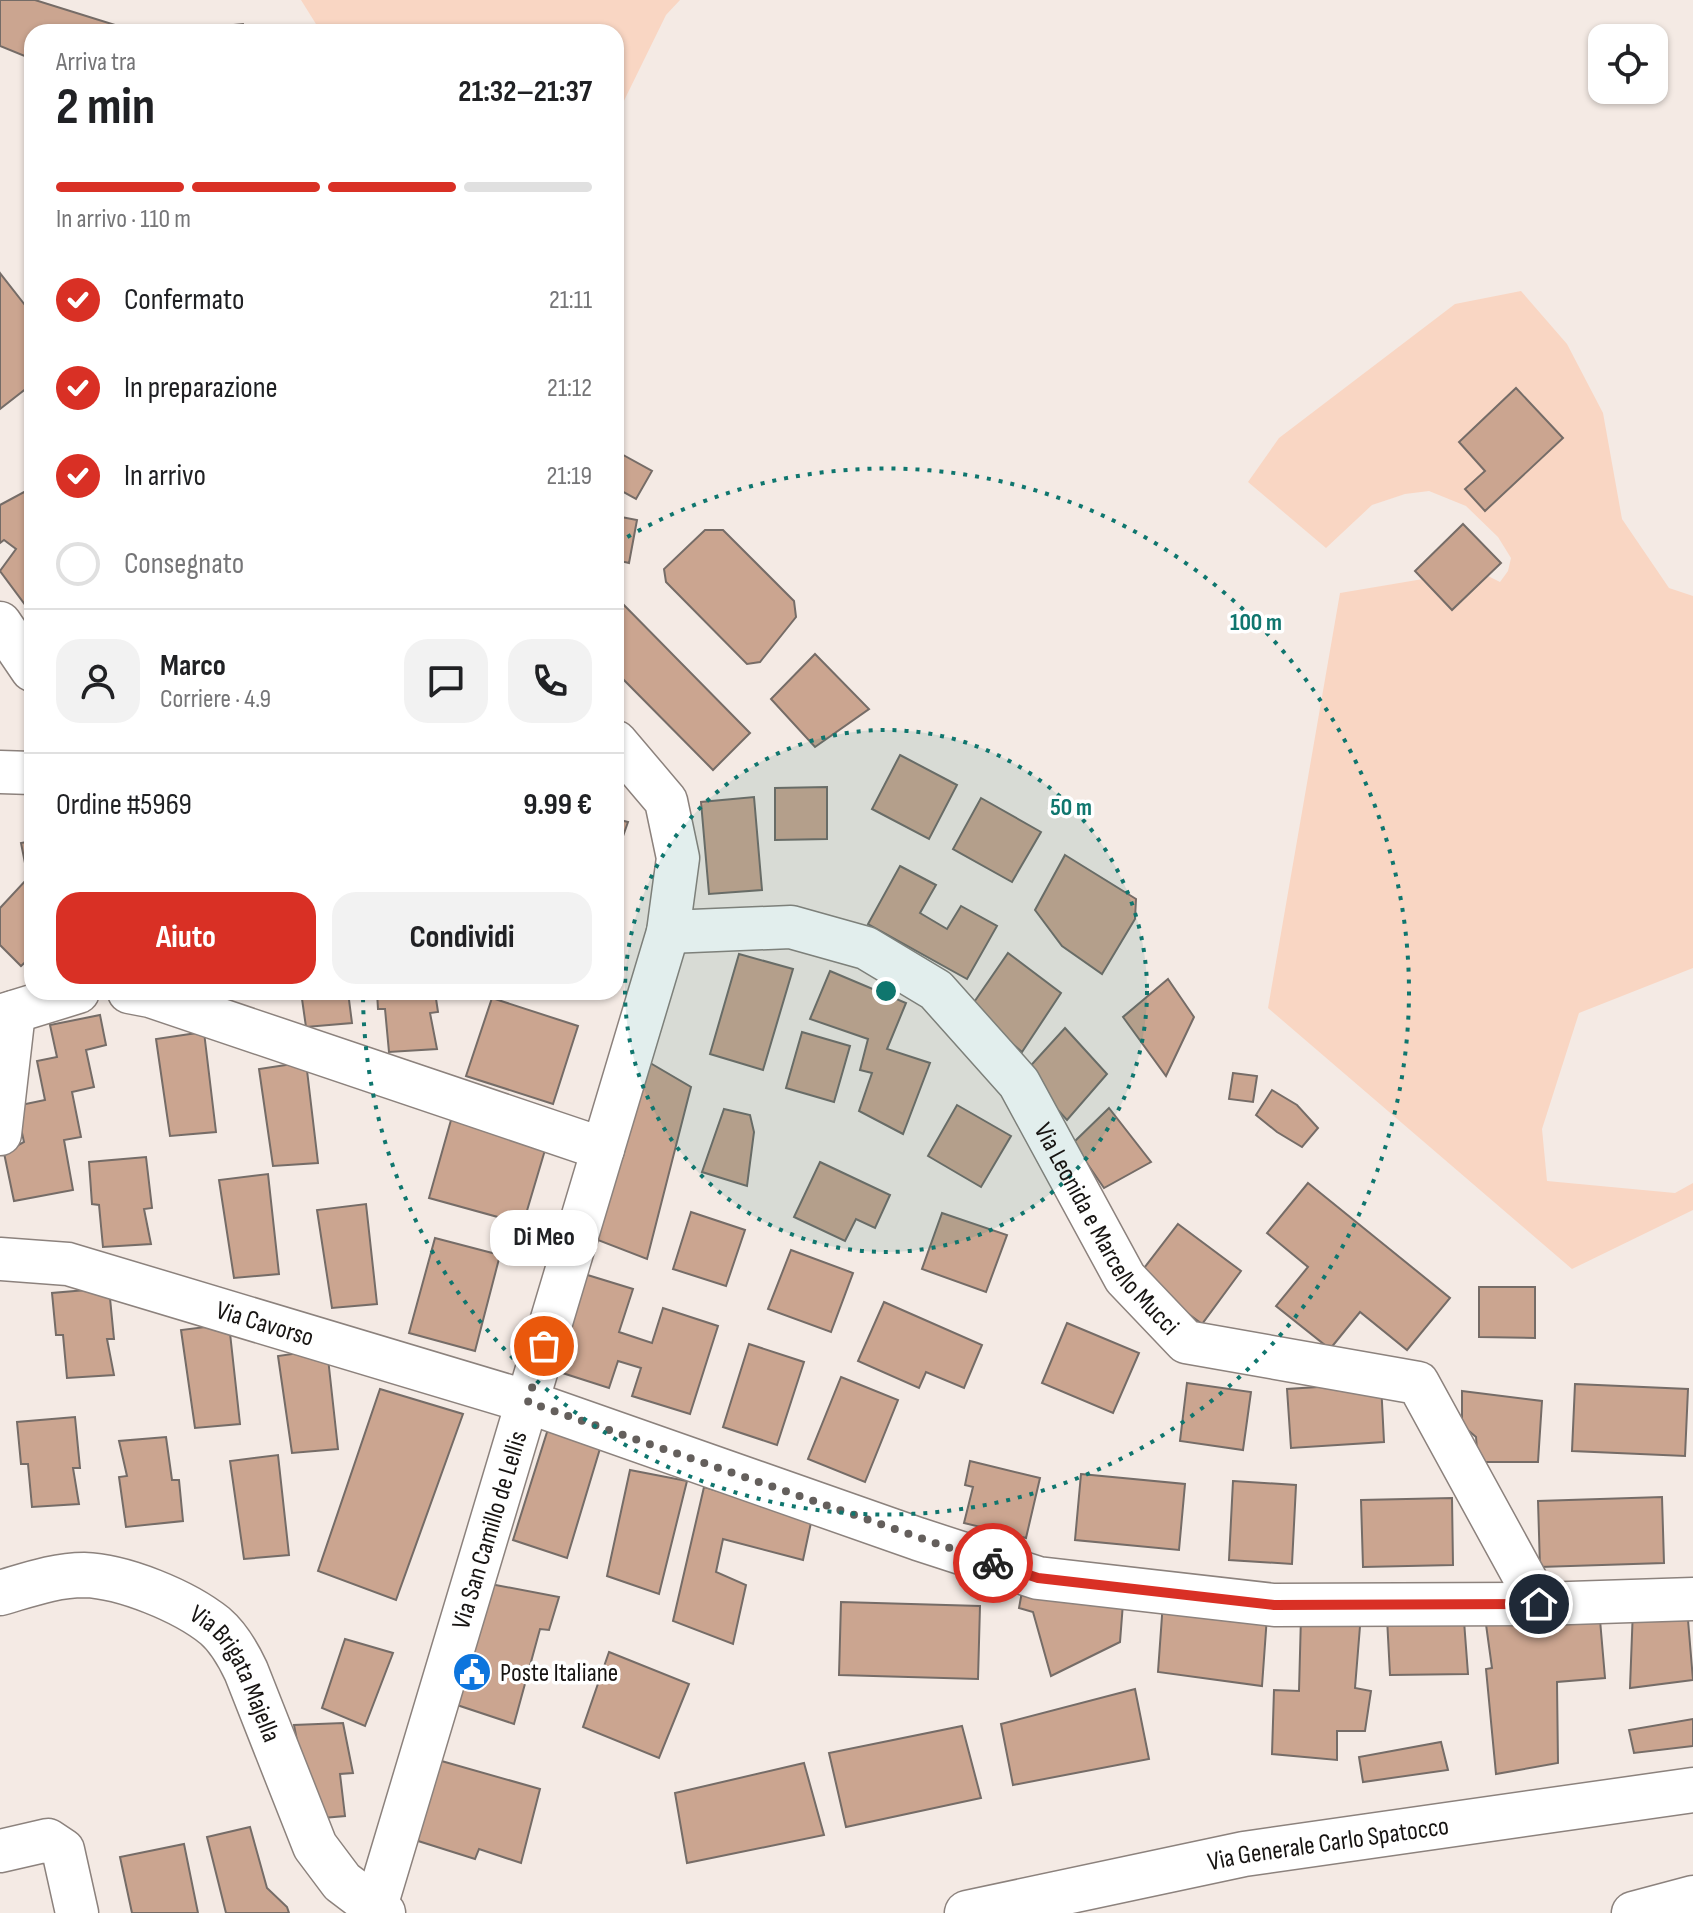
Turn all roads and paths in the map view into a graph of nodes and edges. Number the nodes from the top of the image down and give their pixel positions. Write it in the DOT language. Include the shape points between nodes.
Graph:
graph roads {
  1 [pos="0,623"];
  2 [pos="24,658"];
  3 [pos="624,751"];
  4 [pos="0,772"];
  5 [pos="24,773"];
  6 [pos="668,932"];
  7 [pos="52,1000"];
  8 [pos="162,1000"];
  9 [pos="7,1014"];
  10 [pos="0,1134"];
  11 [pos="603,1149"];
  12 [pos="0,1259"];
  13 [pos="528,1402"];
  14 [pos="0,1593"];
  15 [pos="1693,1599"];
  16 [pos="1539,1604"];
  17 [pos="1693,1790"];
  18 [pos="0,1851"];
  19 [pos="1693,1897"];
  20 [pos="378,1912"];
  21 [pos="77,1913"];
  22 [pos="967,1913"];
  23 [pos="1633,1913"];
  1 -- 2 [label="street"];
  3 -- 6 [label="street, Via San Camillo de Lellis" via="666,801 678,858"];
  4 -- 5 [label="street"];
  6 -- 11 [label="street, Via San Camillo de Lellis"];
  6 -- 16 [label="street, Via Leonida e Marcello Mucci" via="791,927 866,948 936,990 1019,1083 1125,1278 1186,1342 1418,1383"];
  7 -- 9 [label="street"];
  8 -- 11 [label="street"];
  9 -- 10 [label="street"];
  11 -- 13 [label="street, Via San Camillo de Lellis"];
  12 -- 13 [label="street, Via Cavorso" via="68,1264"];
  13 -- 16 [label="street" via="1038,1578 1274,1605"];
  13 -- 20 [label="street, Via San Camillo de Lellis"];
  14 -- 20 [label="main road, Via Brigata Majella" via="86,1575 163,1596 216,1627 246,1671 315,1846 342,1882"];
  15 -- 16 [label="street"];
  17 -- 22 [label="main road, Via Generale Carlo Spatocco" via="1244,1854"];
  18 -- 21 [label="street" via="48,1840 63,1850"];
  19 -- 23 [label="street"];
}
